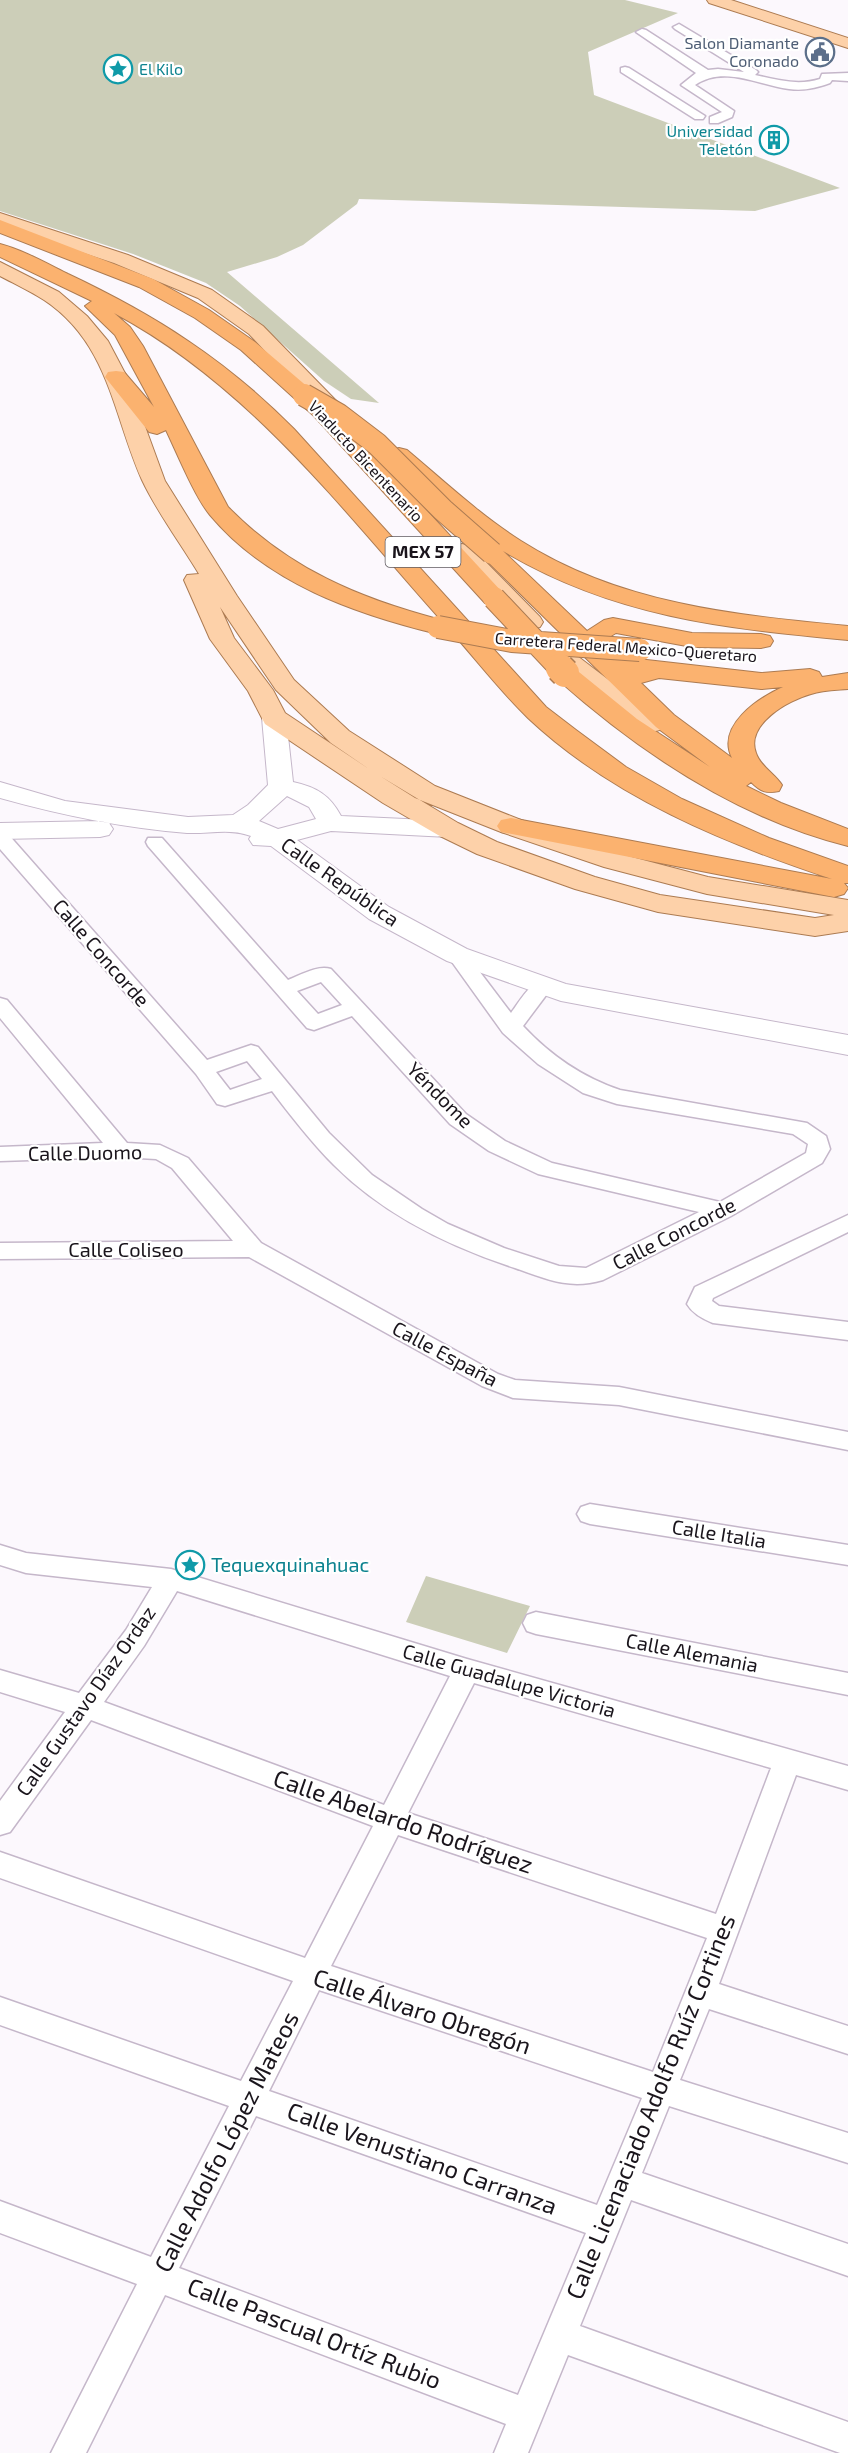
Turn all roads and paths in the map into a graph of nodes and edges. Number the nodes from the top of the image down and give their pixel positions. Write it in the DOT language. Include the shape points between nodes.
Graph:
graph roads {
  1 [pos="715,0"];
  2 [pos="756,5"];
  3 [pos="679,27"];
  4 [pos="848,28"];
  5 [pos="642,32"];
  6 [pos="848,43"];
  7 [pos="625,70"];
  8 [pos="705,74"];
  9 [pos="848,78"];
  10 [pos="766,81"];
  11 [pos="0,219"];
  12 [pos="0,226"];
  13 [pos="0,231"];
  14 [pos="0,239"];
  15 [pos="46,243"];
  16 [pos="0,250"];
  17 [pos="0,268"];
  18 [pos="61,278"];
  19 [pos="116,377"];
  20 [pos="304,395"];
  21 [pos="330,404"];
  22 [pos="218,510"];
  23 [pos="199,552"];
  24 [pos="492,553"];
  25 [pos="848,633"];
  26 [pos="765,640"];
  27 [pos="848,646"];
  28 [pos="848,663"];
  29 [pos="589,665"];
  30 [pos="658,670"];
  31 [pos="848,672"];
  32 [pos="633,681"];
  33 [pos="848,681"];
  34 [pos="274,718"];
  35 [pos="660,722"];
  36 [pos="281,787"];
  37 [pos="0,790"];
  38 [pos="761,797"];
  39 [pos="799,813"];
  40 [pos="239,823"];
  41 [pos="331,823"];
  42 [pos="512,826"];
  43 [pos="448,829"];
  44 [pos="0,831"];
  45 [pos="848,831"];
  46 [pos="0,837"];
  47 [pos="276,837"];
  48 [pos="848,838"];
  49 [pos="155,842"];
  50 [pos="848,859"];
  51 [pos="848,875"];
  52 [pos="848,891"];
  53 [pos="848,909"];
  54 [pos="848,922"];
  55 [pos="457,955"];
  56 [pos="543,986"];
  57 [pos="285,989"];
  58 [pos="0,1005"];
  59 [pos="355,1007"];
  60 [pos="510,1028"];
  61 [pos="848,1045"];
  62 [pos="202,1069"];
  63 [pos="277,1082"];
  64 [pos="121,1150"];
  65 [pos="0,1154"];
  66 [pos="170,1155"];
  67 [pos="723,1210"];
  68 [pos="846,1226"];
  69 [pos="253,1249"];
  70 [pos="0,1251"];
  71 [pos="848,1331"];
  72 [pos="848,1441"];
  73 [pos="590,1514"];
  74 [pos="0,1555"];
  75 [pos="848,1555"];
  76 [pos="171,1579"];
  77 [pos="536,1623"];
  78 [pos="467,1670"];
  79 [pos="0,1681"];
  80 [pos="848,1684"];
  81 [pos="84,1706"];
  82 [pos="788,1760"];
  83 [pos="848,1778"];
  84 [pos="391,1820"];
  85 [pos="0,1823"];
  86 [pos="0,1865"];
  87 [pos="724,1930"];
  88 [pos="312,1976"];
  89 [pos="701,1992"];
  90 [pos="0,2011"];
  91 [pos="848,2040"];
  92 [pos="662,2091"];
  93 [pos="250,2097"];
  94 [pos="848,2148"];
  95 [pos="623,2182"];
  96 [pos="0,2217"];
  97 [pos="605,2224"];
  98 [pos="848,2260"];
  99 [pos="159,2276"];
  100 [pos="558,2335"];
  101 [pos="527,2415"];
  102 [pos="848,2439"];
  103 [pos="68,2453"];
  104 [pos="511,2453"];
  1 -- 2 [label="main road"];
  2 -- 4 [label="main road"];
  2 -- 6 [label="main road"];
  3 -- 10 [label="street"];
  5 -- 8 [label="street"];
  7 -- 8 [label="street" via="699,116 714,120 728,111 687,85"];
  8 -- 10 [label="street" via="733,73"];
  9 -- 10 [label="street" via="826,78 814,86 798,88"];
  11 -- 21 [label="main road" via="121,259 205,294 256,330"];
  12 -- 15 [label="highway, Viaducto Bicentenario"];
  13 -- 15 [label="highway"];
  14 -- 50 [label="highway, MEX 57" via="140,303 247,373 294,414 384,507 544,689 610,744 711,804"];
  15 -- 20 [label="highway, Viaducto Bicentenario" via="146,284 202,314 248,346"];
  16 -- 18 [label="highway, MEX 57"];
  17 -- 19 [label="main road" via="52,296 80,320 101,345"];
  18 -- 22 [label="highway, Carretera Federal Mexico-Queretaro / MEX 57" via="123,331"];
  18 -- 51 [label="highway, MEX 57" via="166,333 255,400 537,712 580,746 616,773 680,808 773,849"];
  19 -- 22 [label="highway" via="150,416 185,475"];
  19 -- 23 [label="main road" via="154,481"];
  20 -- 24 [label="highway, bridge" via="377,444"];
  20 -- 48 [label="highway, Viaducto Bicentenario, bridge" via="591,697 699,771 791,816"];
  21 -- 25 [label="highway, Carretera Federal Mexico-Queretaro" via="373,432 464,511 512,546 580,581 681,612"];
  21 -- 29 [label="main road" via="441,530"];
  22 -- 28 [label="highway, Carretera Federal Mexico-Queretaro / MEX 57, bridge" via="270,559 308,580 391,615 438,627 512,641"];
  23 -- 34 [label="main road" via="194,577 203,598 222,639 260,690"];
  23 -- 42 [label="main road" via="285,685 340,737 425,792"];
  24 -- 26 [label="highway" via="551,591 619,618 686,633"];
  24 -- 29 [label="highway" via="556,617"];
  26 -- 27 [label="highway"];
  26 -- 30 [label="highway" via="692,640 613,625 598,633 605,651 622,663"];
  29 -- 32 [label="highway"];
  29 -- 35 [label="main road" via="631,709"];
  29 -- 38 [label="main road" via="605,701 635,726 679,755"];
  30 -- 31 [label="highway" via="760,681"];
  30 -- 32 [label="highway"];
  32 -- 35 [label="highway" via="652,701"];
  33 -- 39 [label="highway" via="805,687 777,700 750,722 742,735 741,749 751,766"];
  34 -- 36 [label="street"];
  34 -- 43 [label="main road"];
  35 -- 38 [label="highway"];
  36 -- 40 [label="street"];
  36 -- 41 [label="street" via="297,789 316,799"];
  37 -- 40 [label="street, Calle República" via="63,808 188,825"];
  38 -- 39 [label="main road"];
  39 -- 45 [label="main road"];
  40 -- 47 [label="street, Calle República"];
  41 -- 43 [label="street"];
  41 -- 47 [label="street"];
  42 -- 52 [label="highway"];
  42 -- 53 [label="main road" via="614,861 707,885"];
  43 -- 54 [label="main road" via="487,848 585,883 658,903 815,927"];
  44 -- 49 [label="street" via="105,829"];
  46 -- 62 [label="street, Calle Concorde"];
  47 -- 49 [label="street"];
  47 -- 55 [label="street, Calle República" via="379,913"];
  49 -- 57 [label="street"];
  55 -- 56 [label="street, Calle República"];
  55 -- 60 [label="street, Calle Concorde"];
  56 -- 60 [label="street"];
  56 -- 61 [label="street, Calle República"];
  57 -- 59 [label="street, Yéndome" via="324,973"];
  57 -- 59 [label="street" via="314,1023"];
  58 -- 64 [label="street"];
  59 -- 67 [label="street, Yéndome" via="458,1119 497,1146 546,1169"];
  60 -- 67 [label="street, Calle Concorde" via="556,1068 592,1090 799,1128 818,1142 814,1158"];
  62 -- 63 [label="street, Calle Concorde" via="251,1052"];
  62 -- 63 [label="street" via="225,1100"];
  63 -- 67 [label="street, Calle Concorde" via="321,1138 350,1168 386,1196 431,1225 482,1250 570,1277 595,1274"];
  64 -- 65 [label="street, Calle Duomo"];
  64 -- 66 [label="street, Calle Duomo"];
  66 -- 69 [label="street, Calle España"];
  68 -- 71 [label="street" via="703,1293 699,1304 713,1314"];
  69 -- 70 [label="street, Calle Coliseo"];
  69 -- 72 [label="street, Calle España" via="513,1389 619,1396"];
  73 -- 75 [label="street, Calle Italia"];
  74 -- 76 [label="street, Calle Guadalupe Victoria" via="26,1563"];
  76 -- 78 [label="street, Calle Guadalupe Victoria"];
  76 -- 81 [label="street, Calle Gustavo Díaz Ordaz" via="135,1638"];
  77 -- 80 [label="street, Calle Alemania"];
  78 -- 82 [label="street, Calle Guadalupe Victoria"];
  78 -- 84 [label="street, Calle Adolfo López Mateos"];
  79 -- 81 [label="street, Calle Abelardo Rodríguez"];
  81 -- 84 [label="street, Calle Abelardo Rodríguez"];
  81 -- 85 [label="street, Calle Gustavo Díaz Ordaz"];
  82 -- 83 [label="street, Calle Guadalupe Victoria"];
  82 -- 87 [label="street, Calle Licenaciado Adolfo Ruíz Cortines"];
  84 -- 87 [label="street, Calle Abelardo Rodríguez"];
  84 -- 88 [label="street, Calle Adolfo López Mateos"];
  86 -- 88 [label="street, Calle Álvaro Obregón"];
  87 -- 89 [label="street, Calle Licenaciado Adolfo Ruíz Cortines"];
  88 -- 92 [label="street, Calle Álvaro Obregón"];
  88 -- 93 [label="street, Calle Adolfo López Mateos"];
  89 -- 91 [label="street"];
  89 -- 92 [label="street, Calle Licenaciado Adolfo Ruíz Cortines"];
  90 -- 93 [label="street, Calle Venustiano Carranza"];
  92 -- 94 [label="street, Calle Álvaro Obregón"];
  92 -- 95 [label="street, Calle Licenaciado Adolfo Ruíz Cortines"];
  93 -- 97 [label="street, Calle Venustiano Carranza"];
  93 -- 99 [label="street, Calle Adolfo López Mateos"];
  95 -- 97 [label="street, Calle Licenaciado Adolfo Ruíz Cortines"];
  95 -- 98 [label="street"];
  96 -- 99 [label="street, Calle Pascual Ortíz Rubio"];
  97 -- 100 [label="street, Calle Licenaciado Adolfo Ruíz Cortines"];
  99 -- 101 [label="street, Calle Pascual Ortíz Rubio"];
  99 -- 103 [label="street, Calle Adolfo López Mateos"];
  100 -- 101 [label="street, Calle Licenaciado Adolfo Ruíz Cortines"];
  100 -- 102 [label="street"];
  101 -- 104 [label="street, Calle Licenaciado Adolfo Ruíz Cortines"];
}
